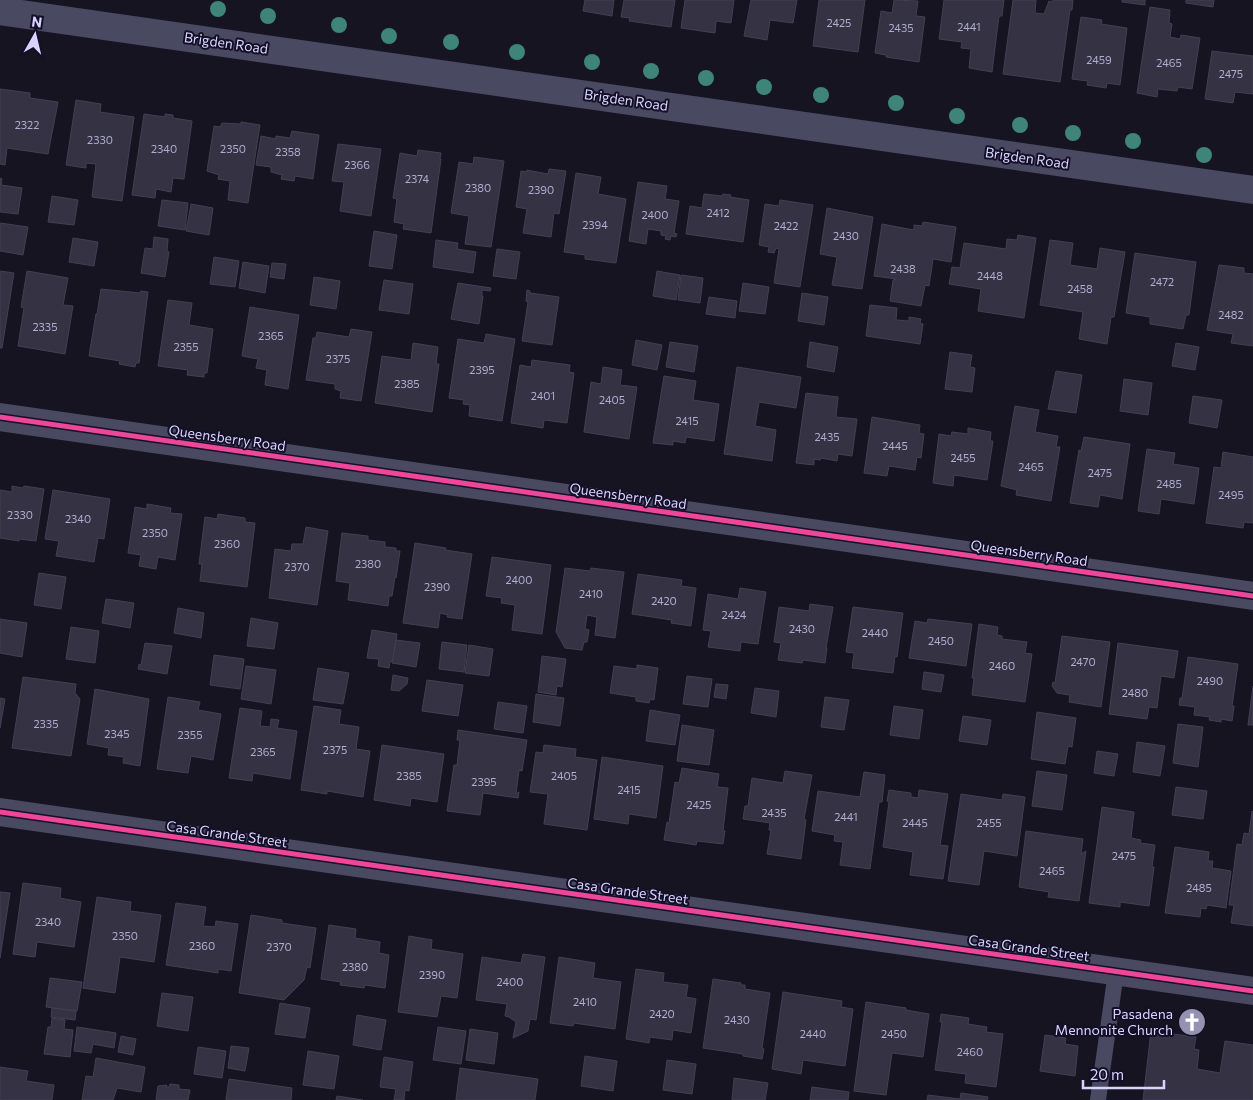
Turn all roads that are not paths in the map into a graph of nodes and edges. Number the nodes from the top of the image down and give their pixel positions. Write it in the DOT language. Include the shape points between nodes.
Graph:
graph roads {
  1 [pos="0,11"];
  2 [pos="1253,190"];
  3 [pos="0,417"];
  4 [pos="1253,596"];
  5 [pos="0,812"];
  6 [pos="1116,972"];
  7 [pos="1253,991"];
  8 [pos="1098,1100"];
  1 -- 2 [label="street, Brigden Road"];
  3 -- 4 [label="street, Queensberry Road"];
  5 -- 6 [label="street, Casa Grande Street"];
  6 -- 7 [label="street, Casa Grande Street"];
  6 -- 8 [label="lane"];
}
